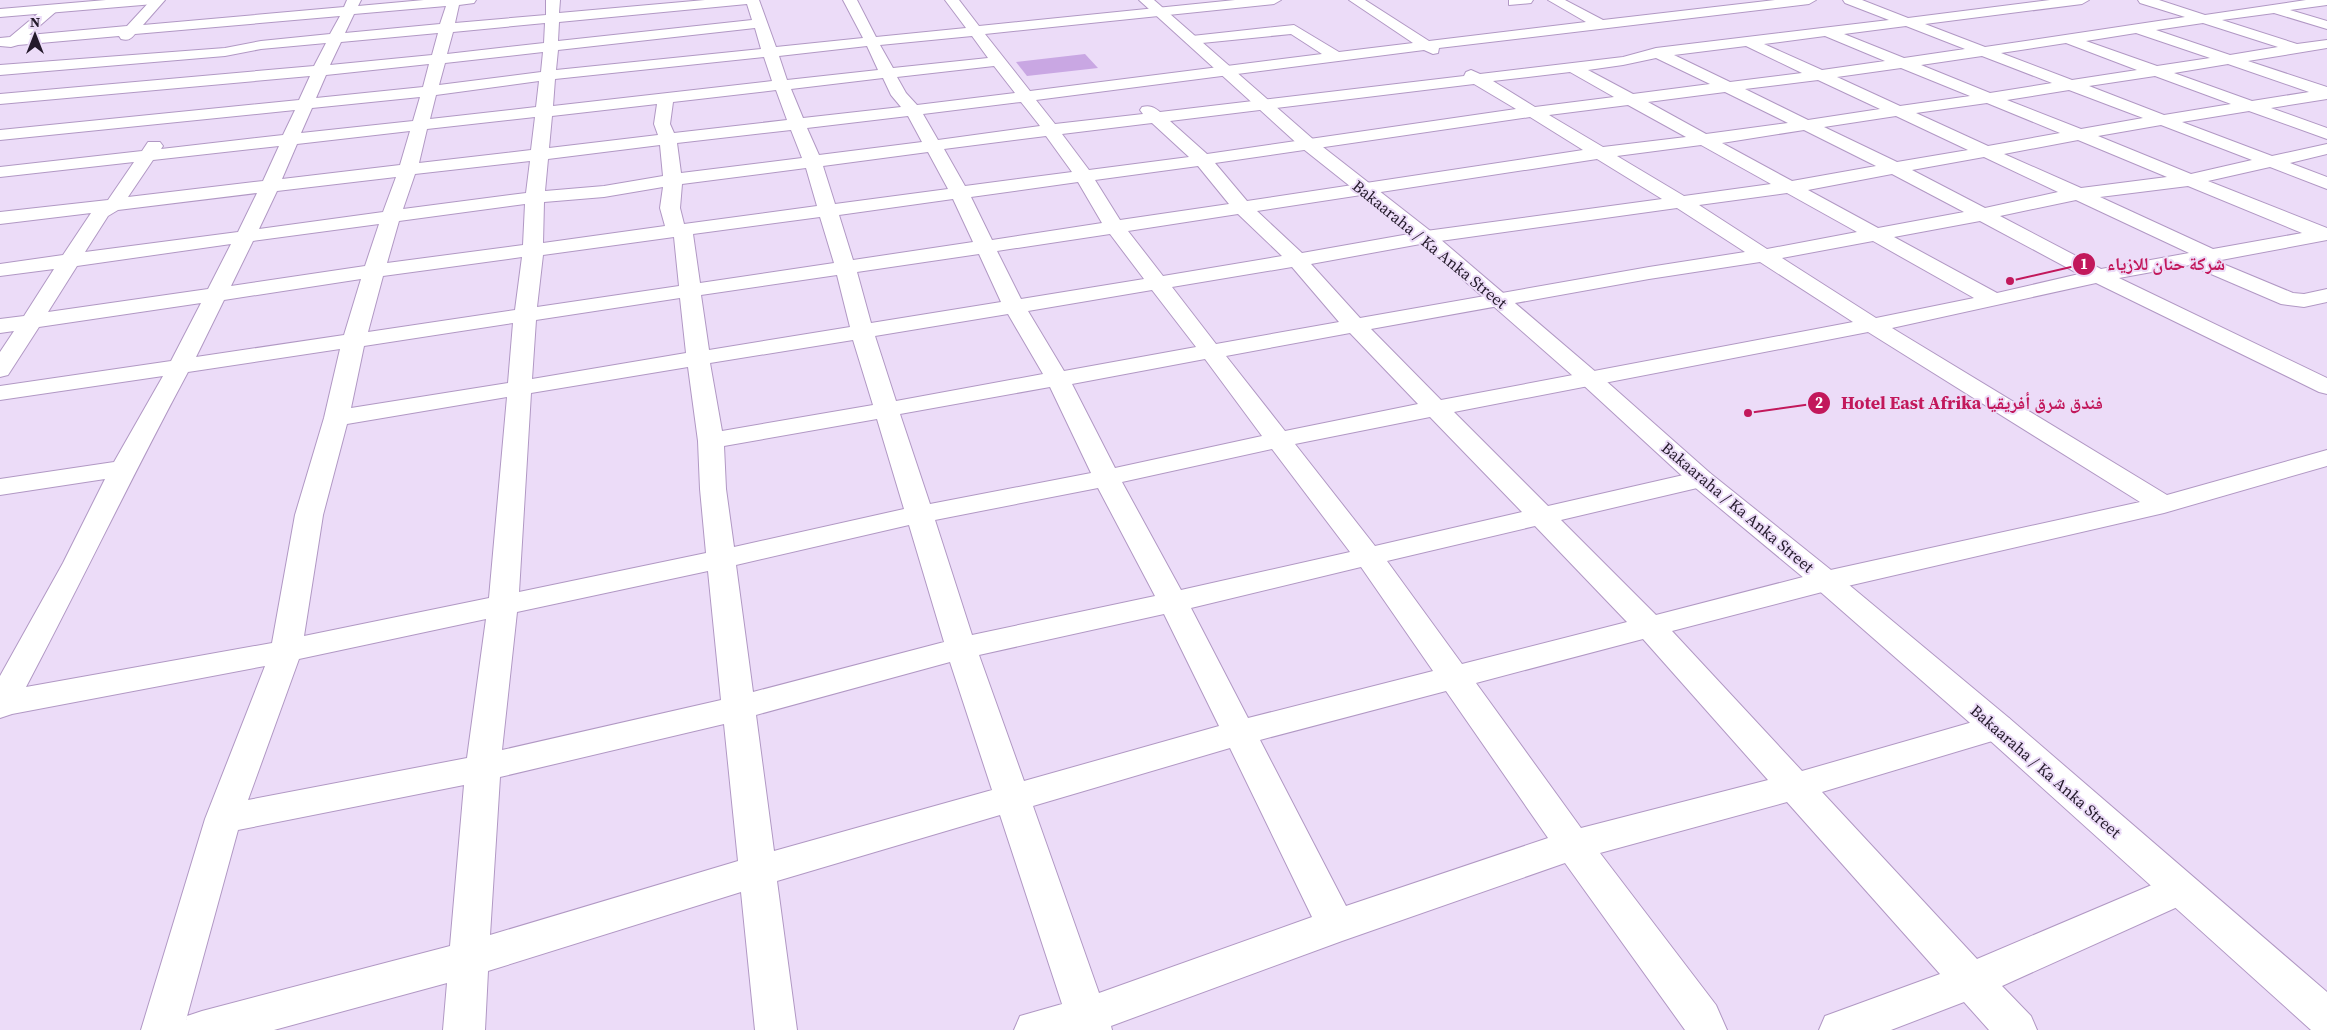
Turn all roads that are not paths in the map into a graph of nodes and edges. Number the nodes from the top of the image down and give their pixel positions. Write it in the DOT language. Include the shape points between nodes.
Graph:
graph roads {
  1 [pos="91,0"];
  2 [pos="154,0"];
  3 [pos="158,0"];
  4 [pos="257,0"];
  5 [pos="459,0"];
  6 [pos="850,0"];
  7 [pos="952,0"];
  8 [pos="1274,0"];
  9 [pos="1356,0"];
  10 [pos="1555,0"];
  11 [pos="1650,0"];
  12 [pos="1809,0"];
  13 [pos="1850,0"];
  14 [pos="1950,0"];
  15 [pos="2145,0"];
  16 [pos="2240,0"];
  17 [pos="2327,1"];
  18 [pos="1758,2"];
  19 [pos="2054,2"];
  20 [pos="56,4"];
  21 [pos="654,4"];
  22 [pos="351,6"];
  23 [pos="1154,6"];
  24 [pos="2083,6"];
  25 [pos="1055,7"];
  26 [pos="0,8"];
  27 [pos="754,8"];
  28 [pos="2268,8"];
  29 [pos="552,9"];
  30 [pos="1984,12"];
  31 [pos="0,13"];
  32 [pos="1683,15"];
  33 [pos="2203,19"];
  34 [pos="244,20"];
  35 [pos="2110,20"];
  36 [pos="1905,21"];
  37 [pos="1066,22"];
  38 [pos="2019,23"];
  39 [pos="1600,24"];
  40 [pos="2327,25"];
  41 [pos="445,28"];
  42 [pos="2136,28"];
  43 [pos="2037,29"];
  44 [pos="132,30"];
  45 [pos="975,31"];
  46 [pos="1828,33"];
  47 [pos="655,34"];
  48 [pos="335,38"];
  49 [pos="2063,38"];
  50 [pos="1192,40"];
  51 [pos="7,41"];
  52 [pos="871,42"];
  53 [pos="1748,43"];
  54 [pos="2327,44"];
  55 [pos="551,45"];
  56 [pos="1428,47"];
  57 [pos="2297,49"];
  58 [pos="1984,51"];
  59 [pos="225,52"];
  60 [pos="771,52"];
  61 [pos="1657,53"];
  62 [pos="0,54"];
  63 [pos="1336,57"];
  64 [pos="436,58"];
  65 [pos="2327,58"];
  66 [pos="2228,59"];
  67 [pos="998,61"];
  68 [pos="103,62"];
  69 [pos="661,64"];
  70 [pos="1901,64"];
  71 [pos="1572,67"];
  72 [pos="0,70"];
  73 [pos="320,70"];
  74 [pos="1227,71"];
  75 [pos="2157,72"];
  76 [pos="888,73"];
  77 [pos="549,75"];
  78 [pos="1820,75"];
  79 [pos="1475,78"];
  80 [pos="200,80"];
  81 [pos="781,84"];
  82 [pos="2070,84"];
  83 [pos="1124,85"];
  84 [pos="1726,88"];
  85 [pos="430,91"];
  86 [pos="77,92"];
  87 [pos="2327,93"];
  88 [pos="666,97"];
  89 [pos="1024,97"];
  90 [pos="1987,98"];
  91 [pos="0,99"];
  92 [pos="1631,100"];
  93 [pos="306,104"];
  94 [pos="1264,104"];
  95 [pos="2251,106"];
  96 [pos="913,110"];
  97 [pos="1898,110"];
  98 [pos="545,112"];
  99 [pos="1532,112"];
  100 [pos="172,117"];
  101 [pos="1155,118"];
  102 [pos="2161,120"];
  103 [pos="796,124"];
  104 [pos="1805,125"];
  105 [pos="420,126"];
  106 [pos="1052,130"];
  107 [pos="42,131"];
  108 [pos="2327,134"];
  109 [pos="0,135"];
  110 [pos="2077,135"];
  111 [pos="291,139"];
  112 [pos="1703,139"];
  113 [pos="668,140"];
  114 [pos="1308,144"];
  115 [pos="932,146"];
  116 [pos="2327,149"];
  117 [pos="1984,150"];
  118 [pos="541,153"];
  119 [pos="1599,153"];
  120 [pos="148,156"];
  121 [pos="1203,160"];
  122 [pos="2267,161"];
  123 [pos="813,163"];
  124 [pos="1896,169"];
  125 [pos="408,170"];
  126 [pos="3,174"];
  127 [pos="1083,175"];
  128 [pos="673,180"];
  129 [pos="2188,180"];
  130 [pos="2327,183"];
  131 [pos="270,186"];
  132 [pos="1791,187"];
  133 [pos="1362,188"];
  134 [pos="959,192"];
  135 [pos="2082,195"];
  136 [pos="535,197"];
  137 [pos="1679,201"];
  138 [pos="114,204"];
  139 [pos="1242,206"];
  140 [pos="827,211"];
  141 [pos="390,216"];
  142 [pos="1981,216"];
  143 [pos="0,218"];
  144 [pos="1114,226"];
  145 [pos="683,231"];
  146 [pos="1876,234"];
  147 [pos="2326,234"];
  148 [pos="246,235"];
  149 [pos="1426,237"];
  150 [pos="985,245"];
  151 [pos="534,250"];
  152 [pos="1765,256"];
  153 [pos="2203,258"];
  154 [pos="68,260"];
  155 [pos="1297,260"];
  156 [pos="845,266"];
  157 [pos="0,270"];
  158 [pos="376,271"];
  159 [pos="2098,276"];
  160 [pos="1157,283"];
  161 [pos="690,290"];
  162 [pos="2327,295"];
  163 [pos="214,296"];
  164 [pos="1498,300"];
  165 [pos="1994,300"];
  166 [pos="1014,306"];
  167 [pos="526,314"];
  168 [pos="31,322"];
  169 [pos="1354,325"];
  170 [pos="1872,325"];
  171 [pos="0,326"];
  172 [pos="862,331"];
  173 [pos="354,340"];
  174 [pos="1210,351"];
  175 [pos="698,358"];
  176 [pos="180,366"];
  177 [pos="0,370"];
  178 [pos="1589,378"];
  179 [pos="1058,380"];
  180 [pos="2327,387"];
  181 [pos="521,388"];
  182 [pos="0,393"];
  183 [pos="1436,408"];
  184 [pos="886,409"];
  185 [pos="336,418"];
  186 [pos="1278,440"];
  187 [pos="711,441"];
  188 [pos="2327,458"];
  189 [pos="123,468"];
  190 [pos="1106,478"];
  191 [pos="1701,479"];
  192 [pos="0,487"];
  193 [pos="2164,505"];
  194 [pos="920,514"];
  195 [pos="1541,518"];
  196 [pos="1368,556"];
  197 [pos="722,559"];
  198 [pos="1826,581"];
  199 [pos="1173,602"];
  200 [pos="503,604"];
  201 [pos="1650,627"];
  202 [pos="960,648"];
  203 [pos="286,651"];
  204 [pos="1452,676"];
  205 [pos="0,704"];
  206 [pos="739,708"];
  207 [pos="1997,727"];
  208 [pos="1238,733"];
  209 [pos="483,768"];
  210 [pos="1796,786"];
  211 [pos="1012,799"];
  212 [pos="223,819"];
  213 [pos="1573,845"];
  214 [pos="757,871"];
  215 [pos="2180,890"];
  216 [pos="1336,926"];
  217 [pos="470,959"];
  218 [pos="1970,981"];
  219 [pos="2327,1018"];
  220 [pos="1089,1023"];
  221 [pos="162,1030"];
  222 [pos="202,1030"];
  223 [pos="464,1030"];
  224 [pos="776,1030"];
  225 [pos="1035,1030"];
  226 [pos="1706,1030"];
  227 [pos="1840,1030"];
  228 [pos="2016,1030"];
  1 -- 20 [label="street"];
  2 -- 20 [label="street"];
  3 -- 44 [label="street"];
  4 -- 34 [label="street"];
  5 -- 22 [label="street"];
  5 -- 41 [label="street"];
  6 -- 52 [label="street"];
  7 -- 45 [label="street"];
  8 -- 23 [label="street"];
  9 -- 56 [label="street"];
  10 -- 39 [label="street"];
  11 -- 32 [label="street"];
  12 -- 18 [label="street"];
  13 -- 36 [label="street"];
  14 -- 30 [label="street"];
  15 -- 33 [label="street"];
  16 -- 28 [label="street"];
  17 -- 28 [label="street"];
  18 -- 32 [label="street"];
  18 -- 46 [label="street"];
  19 -- 24 [label="street"];
  19 -- 30 [label="street"];
  20 -- 26 [label="street"];
  20 -- 31 [label="street"];
  20 -- 51 [label="street"];
  21 -- 27 [label="street"];
  21 -- 29 [label="street"];
  21 -- 47 [label="street"];
  22 -- 34 [label="street"];
  22 -- 48 [label="street"];
  23 -- 37 [label="street"];
  23 -- 50 [label="street, Bakaaraha / Ka Anka Street"];
  25 -- 37 [label="street"];
  27 -- 47 [label="street"];
  27 -- 60 [label="street"];
  28 -- 33 [label="street"];
  28 -- 40 [label="street"];
  29 -- 41 [label="street"];
  29 -- 55 [label="street"];
  30 -- 36 [label="street"];
  30 -- 38 [label="street"];
  32 -- 39 [label="street"];
  32 -- 53 [label="street"];
  33 -- 42 [label="street"];
  33 -- 57 [label="street"];
  34 -- 44 [label="street"];
  34 -- 59 [label="street"];
  35 -- 42 [label="street"];
  36 -- 46 [label="street"];
  36 -- 58 [label="street"];
  37 -- 45 [label="street"];
  39 -- 56 [label="street"];
  39 -- 61 [label="street"];
  41 -- 48 [label="street"];
  41 -- 64 [label="street"];
  42 -- 49 [label="street"];
  42 -- 66 [label="street"];
  43 -- 49 [label="street"];
  44 -- 51 [label="street"];
  44 -- 68 [label="street"];
  45 -- 52 [label="street"];
  45 -- 67 [label="street"];
  46 -- 53 [label="street"];
  46 -- 70 [label="street"];
  47 -- 55 [label="street"];
  47 -- 69 [label="street"];
  48 -- 59 [label="street"];
  48 -- 73 [label="street"];
  49 -- 58 [label="street"];
  49 -- 75 [label="street"];
  50 -- 63 [label="street" via="1294,29"];
  50 -- 74 [label="street, Bakaaraha / Ka Anka Street"];
  51 -- 62 [label="street"];
  52 -- 60 [label="street"];
  52 -- 76 [label="street"];
  53 -- 61 [label="street"];
  53 -- 78 [label="street"];
  54 -- 57 [label="street"];
  55 -- 64 [label="street"];
  55 -- 77 [label="street"];
  56 -- 63 [label="street"];
  56 -- 79 [label="street"];
  57 -- 65 [label="street"];
  57 -- 66 [label="street"];
  58 -- 70 [label="street"];
  58 -- 82 [label="street"];
  59 -- 68 [label="street"];
  59 -- 80 [label="street"];
  60 -- 69 [label="street"];
  60 -- 81 [label="street"];
  61 -- 71 [label="street"];
  61 -- 84 [label="street"];
  63 -- 74 [label="street"];
  64 -- 73 [label="street"];
  64 -- 85 [label="street"];
  66 -- 75 [label="street"];
  66 -- 87 [label="street"];
  67 -- 76 [label="street"];
  67 -- 89 [label="street"];
  68 -- 72 [label="street"];
  68 -- 86 [label="street"];
  69 -- 77 [label="street"];
  70 -- 78 [label="street"];
  70 -- 90 [label="street"];
  71 -- 79 [label="street"];
  71 -- 92 [label="street"];
  73 -- 80 [label="street"];
  73 -- 93 [label="street"];
  74 -- 83 [label="street"];
  74 -- 94 [label="street, Bakaaraha / Ka Anka Street"];
  75 -- 82 [label="street"];
  75 -- 95 [label="street"];
  76 -- 81 [label="street"];
  76 -- 96 [label="street" via="899,95"];
  77 -- 85 [label="street"];
  77 -- 98 [label="street"];
  78 -- 84 [label="street"];
  78 -- 97 [label="street"];
  79 -- 94 [label="street"];
  79 -- 99 [label="street"];
  80 -- 86 [label="street"];
  80 -- 100 [label="street"];
  81 -- 88 [label="street"];
  81 -- 103 [label="street"];
  82 -- 90 [label="street"];
  82 -- 102 [label="street"];
  83 -- 89 [label="street"];
  83 -- 101 [label="street"];
  84 -- 92 [label="street"];
  84 -- 104 [label="street"];
  85 -- 93 [label="street"];
  85 -- 105 [label="street"];
  86 -- 91 [label="street"];
  86 -- 107 [label="street"];
  87 -- 95 [label="street"];
  88 -- 98 [label="street"];
  88 -- 113 [label="street" via="662,124"];
  89 -- 96 [label="street"];
  89 -- 106 [label="street"];
  90 -- 97 [label="street"];
  90 -- 110 [label="street"];
  92 -- 99 [label="street"];
  92 -- 112 [label="street"];
  93 -- 100 [label="street"];
  93 -- 111 [label="street"];
  94 -- 101 [label="street"];
  94 -- 114 [label="street, Bakaaraha / Ka Anka Street"];
  95 -- 102 [label="street"];
  95 -- 108 [label="street"];
  96 -- 103 [label="street"];
  96 -- 115 [label="street"];
  97 -- 104 [label="street"];
  97 -- 117 [label="street"];
  98 -- 105 [label="street"];
  98 -- 118 [label="street"];
  99 -- 114 [label="street"];
  99 -- 119 [label="street"];
  100 -- 107 [label="street"];
  100 -- 120 [label="street"];
  101 -- 106 [label="street"];
  101 -- 121 [label="street"];
  102 -- 110 [label="street"];
  102 -- 122 [label="street"];
  103 -- 113 [label="street"];
  103 -- 123 [label="street"];
  104 -- 112 [label="street"];
  104 -- 124 [label="street"];
  105 -- 111 [label="street"];
  105 -- 125 [label="street"];
  106 -- 115 [label="street"];
  106 -- 127 [label="street"];
  107 -- 109 [label="street"];
  107 -- 126 [label="street"];
  110 -- 117 [label="street"];
  110 -- 129 [label="street"];
  111 -- 120 [label="street"];
  111 -- 131 [label="street"];
  112 -- 119 [label="street"];
  112 -- 132 [label="street"];
  113 -- 118 [label="street"];
  113 -- 128 [label="street"];
  114 -- 121 [label="street"];
  114 -- 133 [label="street, Bakaaraha / Ka Anka Street"];
  115 -- 123 [label="street"];
  115 -- 134 [label="street"];
  116 -- 122 [label="street"];
  117 -- 124 [label="street"];
  117 -- 135 [label="street"];
  118 -- 125 [label="street"];
  118 -- 136 [label="street"];
  119 -- 133 [label="street"];
  119 -- 137 [label="street"];
  120 -- 126 [label="street"];
  120 -- 138 [label="street"];
  121 -- 127 [label="street"];
  121 -- 139 [label="street"];
  122 -- 129 [label="street"];
  122 -- 130 [label="street"];
  123 -- 128 [label="street"];
  123 -- 140 [label="street"];
  124 -- 132 [label="street"];
  124 -- 142 [label="street"];
  125 -- 131 [label="street"];
  125 -- 141 [label="street"];
  127 -- 134 [label="street"];
  127 -- 144 [label="street"];
  128 -- 136 [label="street" via="576,196"];
  128 -- 145 [label="street" via="670,208 674,228"];
  129 -- 135 [label="street"];
  129 -- 147 [label="street"];
  131 -- 138 [label="street"];
  131 -- 148 [label="street"];
  132 -- 137 [label="street"];
  132 -- 146 [label="street"];
  133 -- 139 [label="street"];
  133 -- 149 [label="street, Bakaaraha / Ka Anka Street"];
  134 -- 140 [label="street"];
  134 -- 150 [label="street"];
  135 -- 142 [label="street"];
  135 -- 153 [label="street"];
  136 -- 141 [label="street"];
  136 -- 151 [label="street"];
  137 -- 149 [label="street"];
  137 -- 152 [label="street"];
  138 -- 143 [label="street"];
  138 -- 154 [label="street" via="100,212"];
  139 -- 144 [label="street"];
  139 -- 155 [label="street"];
  140 -- 145 [label="street"];
  140 -- 156 [label="street"];
  141 -- 148 [label="street"];
  141 -- 158 [label="street"];
  142 -- 146 [label="street"];
  142 -- 159 [label="street"];
  144 -- 150 [label="street"];
  144 -- 160 [label="street"];
  145 -- 151 [label="street"];
  145 -- 161 [label="street"];
  146 -- 152 [label="street"];
  146 -- 165 [label="street"];
  147 -- 153 [label="street"];
  148 -- 154 [label="street"];
  148 -- 163 [label="street"];
  149 -- 155 [label="street"];
  149 -- 164 [label="street, Bakaaraha / Ka Anka Street"];
  150 -- 156 [label="street"];
  150 -- 166 [label="street"];
  151 -- 158 [label="street"];
  151 -- 167 [label="street"];
  152 -- 164 [label="street"];
  152 -- 170 [label="street"];
  153 -- 159 [label="street"];
  153 -- 162 [label="street" via="2289,299 2304,301"];
  154 -- 157 [label="street"];
  154 -- 168 [label="street"];
  155 -- 160 [label="street"];
  155 -- 169 [label="street"];
  156 -- 161 [label="street"];
  156 -- 172 [label="street"];
  158 -- 163 [label="street"];
  158 -- 173 [label="street"];
  159 -- 165 [label="street"];
  159 -- 180 [label="street"];
  160 -- 166 [label="street"];
  160 -- 174 [label="street"];
  161 -- 167 [label="street"];
  161 -- 175 [label="street"];
  163 -- 168 [label="street"];
  163 -- 176 [label="street"];
  164 -- 169 [label="street"];
  164 -- 178 [label="street, Bakaaraha / Ka Anka Street"];
  165 -- 170 [label="street"];
  166 -- 172 [label="street"];
  166 -- 179 [label="street"];
  167 -- 173 [label="street"];
  167 -- 181 [label="street"];
  168 -- 171 [label="street"];
  168 -- 177 [label="street"];
  169 -- 174 [label="street"];
  169 -- 183 [label="street"];
  170 -- 178 [label="street"];
  170 -- 193 [label="street"];
  172 -- 175 [label="street"];
  172 -- 184 [label="street"];
  173 -- 176 [label="street"];
  173 -- 185 [label="street"];
  174 -- 179 [label="street"];
  174 -- 186 [label="street"];
  175 -- 181 [label="street"];
  175 -- 187 [label="street"];
  176 -- 182 [label="street"];
  176 -- 189 [label="street"];
  178 -- 183 [label="street"];
  178 -- 191 [label="street, Bakaaraha / Ka Anka Street"];
  179 -- 184 [label="street"];
  179 -- 190 [label="street"];
  181 -- 185 [label="street"];
  181 -- 200 [label="street"];
  183 -- 186 [label="street"];
  183 -- 195 [label="street"];
  184 -- 187 [label="street"];
  184 -- 194 [label="street"];
  185 -- 203 [label="street" via="309,515"];
  186 -- 190 [label="street"];
  186 -- 196 [label="street"];
  187 -- 197 [label="street" via="713,490"];
  188 -- 193 [label="street"];
  189 -- 192 [label="street"];
  189 -- 205 [label="street" via="77,563"];
  190 -- 194 [label="street"];
  190 -- 199 [label="street"];
  191 -- 195 [label="street"];
  191 -- 198 [label="street, Bakaaraha / Ka Anka Street"];
  193 -- 198 [label="street"];
  194 -- 197 [label="street"];
  194 -- 202 [label="street"];
  195 -- 196 [label="street"];
  195 -- 201 [label="street"];
  196 -- 199 [label="street"];
  196 -- 204 [label="street"];
  197 -- 200 [label="street"];
  197 -- 206 [label="street"];
  198 -- 201 [label="street"];
  198 -- 207 [label="street, Bakaaraha / Ka Anka Street"];
  199 -- 202 [label="street"];
  199 -- 208 [label="street"];
  200 -- 203 [label="street"];
  200 -- 209 [label="street"];
  201 -- 204 [label="street"];
  201 -- 210 [label="street"];
  202 -- 206 [label="street"];
  202 -- 211 [label="street"];
  203 -- 205 [label="street"];
  203 -- 212 [label="street"];
  204 -- 208 [label="street"];
  204 -- 213 [label="street"];
  206 -- 209 [label="street"];
  206 -- 214 [label="street"];
  207 -- 210 [label="street"];
  207 -- 215 [label="street, Bakaaraha / Ka Anka Street"];
  208 -- 211 [label="street"];
  208 -- 216 [label="street"];
  209 -- 212 [label="street"];
  209 -- 217 [label="street"];
  210 -- 213 [label="street"];
  210 -- 218 [label="street"];
  211 -- 214 [label="street"];
  211 -- 220 [label="street"];
  212 -- 221 [label="street"];
  213 -- 216 [label="street"];
  213 -- 226 [label="street"];
  214 -- 217 [label="street"];
  214 -- 224 [label="street"];
  215 -- 218 [label="street"];
  215 -- 219 [label="street, Bakaaraha / Ka Anka Street"];
  216 -- 220 [label="street"];
  217 -- 222 [label="street"];
  217 -- 223 [label="street"];
  218 -- 227 [label="street"];
  218 -- 228 [label="street"];
  220 -- 225 [label="street"];
}
